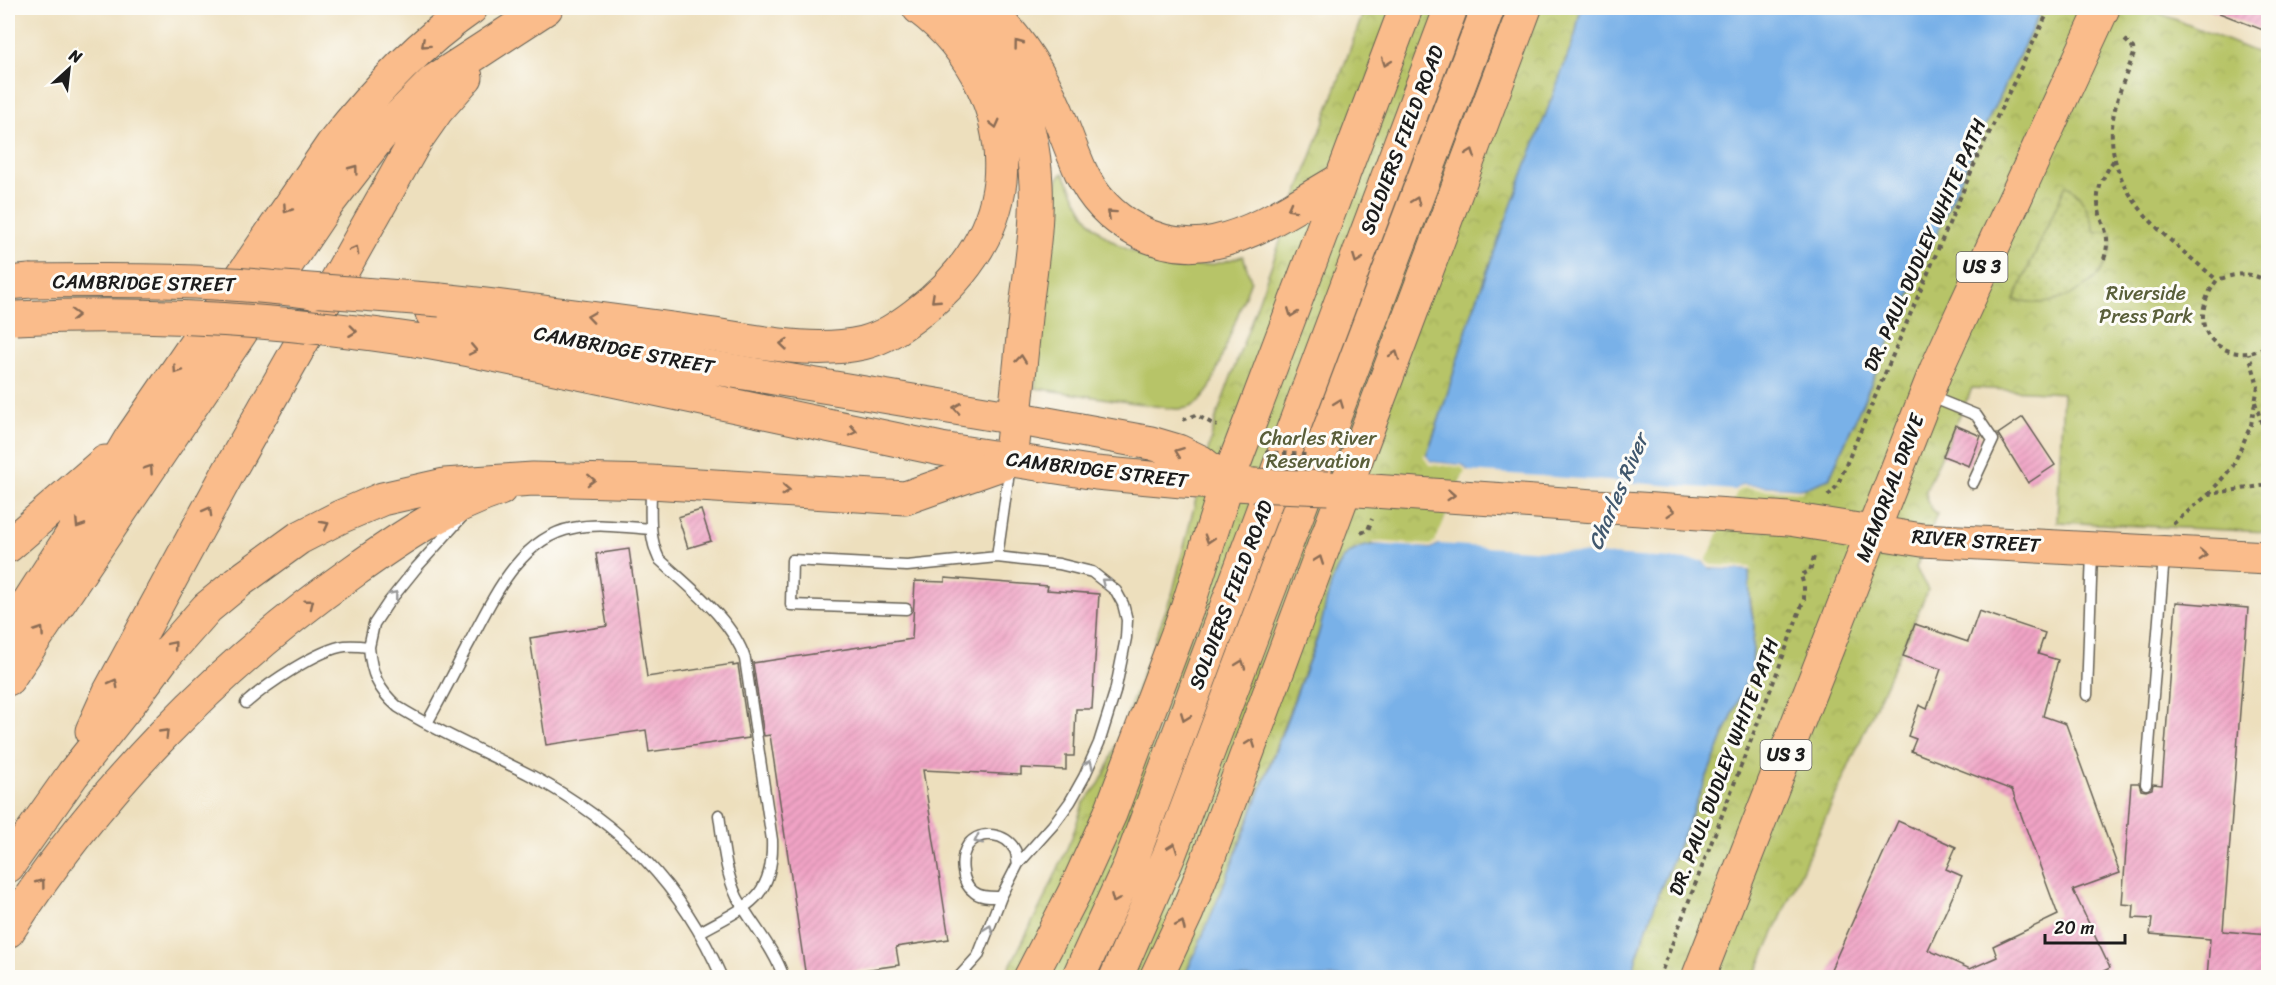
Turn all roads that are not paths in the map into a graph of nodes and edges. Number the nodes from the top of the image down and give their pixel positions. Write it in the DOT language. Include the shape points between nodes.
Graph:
graph roads {
  1 [pos="471,8"];
  2 [pos="546,8"];
  3 [pos="919,8"];
  4 [pos="961,8"];
  5 [pos="987,8"];
  6 [pos="1406,8"];
  7 [pos="1451,8"];
  8 [pos="1488,8"];
  9 [pos="1525,8"];
  10 [pos="2103,8"];
  11 [pos="500,38"];
  12 [pos="1342,180"];
  13 [pos="19,282"];
  14 [pos="429,317"];
  15 [pos="12,318"];
  16 [pos="1926,394"];
  17 [pos="1015,418"];
  18 [pos="131,438"];
  19 [pos="1010,461"];
  20 [pos="533,479"];
  21 [pos="651,482"];
  22 [pos="1973,483"];
  23 [pos="1240,484"];
  24 [pos="1337,488"];
  25 [pos="481,496"];
  26 [pos="1612,507"];
  27 [pos="651,529"];
  28 [pos="1872,532"];
  29 [pos="2167,539"];
  30 [pos="8,546"];
  31 [pos="2092,548"];
  32 [pos="998,557"];
  33 [pos="2268,558"];
  34 [pos="906,609"];
  35 [pos="8,634"];
  36 [pos="369,647"];
  37 [pos="8,680"];
  38 [pos="2087,695"];
  39 [pos="246,703"];
  40 [pos="427,723"];
  41 [pos="73,774"];
  42 [pos="2146,784"];
  43 [pos="719,815"];
  44 [pos="1018,864"];
  45 [pos="8,866"];
  46 [pos="1001,897"];
  47 [pos="743,907"];
  48 [pos="8,931"];
  49 [pos="700,932"];
  50 [pos="722,978"];
  51 [pos="784,978"];
  52 [pos="958,978"];
  53 [pos="1030,978"];
  54 [pos="1078,978"];
  55 [pos="1116,978"];
  56 [pos="1156,978"];
  57 [pos="1698,978"];
  1 -- 18 [label="main road, one-way" via="408,59 347,126"];
  2 -- 11 [label="main road"];
  3 -- 14 [label="main road, one-way" via="953,39 980,79 999,138 1000,181 991,219 970,259 930,303 894,330 852,345 801,346 547,311"];
  17 -- 4 [label="main road, one-way" via="1036,215 1036,174 1025,119 1006,68 983,31"];
  12 -- 5 [label="main road, one-way" via="1256,227 1214,243 1175,243 1138,232 1106,209 1087,185 1038,73"];
  6 -- 12 [label="main road, one-way"];
  7 -- 54 [label="main road, SOLDIERS FIELD ROAD, one-way" via="1130,864"];
  55 -- 8 [label="main road, SOLDIERS FIELD ROAD, one-way" via="1170,853"];
  24 -- 9 [label="main road, one-way"];
  10 -- 16 [label="main road, MEMORIAL DRIVE / US 3"];
  37 -- 11 [label="main road, one-way" via="364,155 434,81"];
  41 -- 11 [label="main road, one-way" via="116,681 227,475 416,140"];
  12 -- 23 [label="main road, one-way"];
  13 -- 14 [label="main road, CAMBRIDGE STREET, bridge" via="185,281 284,288"];
  15 -- 14 [label="main road, CAMBRIDGE STREET, one-way, bridge" via="180,316 280,322"];
  17 -- 14 [label="main road, CAMBRIDGE STREET, one-way"];
  14 -- 19 [label="main road, CAMBRIDGE STREET, one-way" via="470,350"];
  16 -- 22 [label="lane" via="1976,415 1993,440"];
  16 -- 28 [label="main road, MEMORIAL DRIVE / US 3"];
  17 -- 19 [label="main road"];
  23 -- 17 [label="main road, CAMBRIDGE STREET, one-way" via="1178,451 1151,443"];
  18 -- 30 [label="main road"];
  18 -- 35 [label="main road, one-way"];
  21 -- 19 [label="main road, one-way" via="905,498"];
  19 -- 23 [label="main road, CAMBRIDGE STREET" via="1096,473"];
  19 -- 32 [label="lane"];
  20 -- 21 [label="main road, one-way"];
  20 -- 25 [label="main road"];
  41 -- 20 [label="main road, one-way" via="191,624 241,580 300,538 382,499 467,482"];
  21 -- 27 [label="lane"];
  23 -- 24 [label="main road, CAMBRIDGE STREET, bridge"];
  23 -- 53 [label="main road, one-way" via="1187,609 1110,814"];
  24 -- 26 [label="main road, CAMBRIDGE STREET, one-way"];
  56 -- 24 [label="main road, one-way" via="1208,859"];
  36 -- 25 [label="lane, one-way" via="374,624 388,603"];
  48 -- 25 [label="main road, one-way" via="112,791 221,678 358,568 421,526"];
  26 -- 28 [label="main road, RIVER STREET, one-way" via="1789,519"];
  27 -- 40 [label="lane" via="571,528 548,538 524,556 490,603"];
  27 -- 47 [label="lane" via="659,559 725,622 746,659 772,855 764,888"];
  28 -- 31 [label="main road, RIVER STREET" via="1922,540"];
  28 -- 57 [label="main road, MEMORIAL DRIVE / US 3"];
  29 -- 31 [label="main road, RIVER STREET"];
  29 -- 33 [label="main road, RIVER STREET, one-way"];
  29 -- 42 [label="lane"];
  31 -- 38 [label="lane"];
  32 -- 34 [label="lane" via="907,566 792,560 791,605"];
  44 -- 32 [label="lane, one-way" via="1053,825 1084,777 1115,692 1127,620 1116,591 1092,572"];
  36 -- 39 [label="lane" via="345,646 325,652 269,684"];
  36 -- 40 [label="lane" via="373,674 380,688 398,707"];
  40 -- 49 [label="lane" via="554,788 606,823 659,874"];
  41 -- 45 [label="main road"];
  43 -- 47 [label="lane" via="729,875"];
  44 -- 46 [label="lane"];
  44 -- 46 [label="lane, one-way" via="1016,851 1007,840 993,834 980,836 968,845 962,862 963,877 973,892"];
  52 -- 46 [label="lane, one-way" via="978,956"];
  47 -- 49 [label="lane"];
  47 -- 51 [label="lane"];
  49 -- 50 [label="lane"];
}
